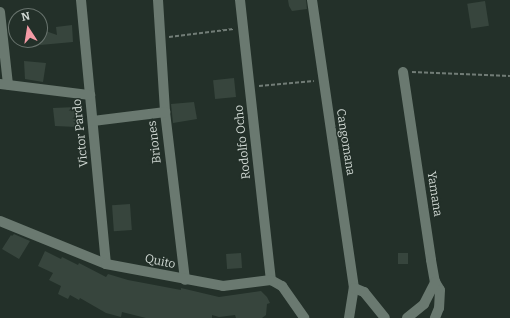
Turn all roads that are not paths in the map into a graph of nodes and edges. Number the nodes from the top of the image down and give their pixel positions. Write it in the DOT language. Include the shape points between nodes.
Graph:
graph roads {
  1 [pos="81,0"];
  2 [pos="158,0"];
  3 [pos="240,0"];
  4 [pos="312,0"];
  5 [pos="0,12"];
  6 [pos="403,72"];
  7 [pos="4,85"];
  8 [pos="90,95"];
  9 [pos="165,112"];
  10 [pos="93,121"];
  11 [pos="0,221"];
  12 [pos="106,264"];
  13 [pos="185,280"];
  14 [pos="271,280"];
  15 [pos="435,282"];
  16 [pos="354,288"];
  17 [pos="304,318"];
  18 [pos="349,318"];
  19 [pos="385,318"];
  20 [pos="407,318"];
  21 [pos="435,318"];
  1 -- 8 [label="street, Victor Pardo"];
  2 -- 9 [label="street, Briones"];
  3 -- 14 [label="street, Rodolfo Ocho"];
  4 -- 16 [label="street, Cangomana"];
  5 -- 7 [label="street"];
  6 -- 15 [label="street, Yamana"];
  7 -- 8 [label="street"];
  8 -- 10 [label="street, Victor Pardo"];
  9 -- 10 [label="street"];
  9 -- 13 [label="street, Briones"];
  10 -- 12 [label="street, Victor Pardo"];
  11 -- 12 [label="street, Quito"];
  12 -- 13 [label="street, Quito"];
  13 -- 14 [label="street, Quito" via="223,286"];
  14 -- 17 [label="street" via="286,290"];
  15 -- 20 [label="street" via="424,304"];
  15 -- 21 [label="street, Yamana" via="440,290 440,299"];
  16 -- 18 [label="street"];
  16 -- 19 [label="street" via="364,292"];
}
